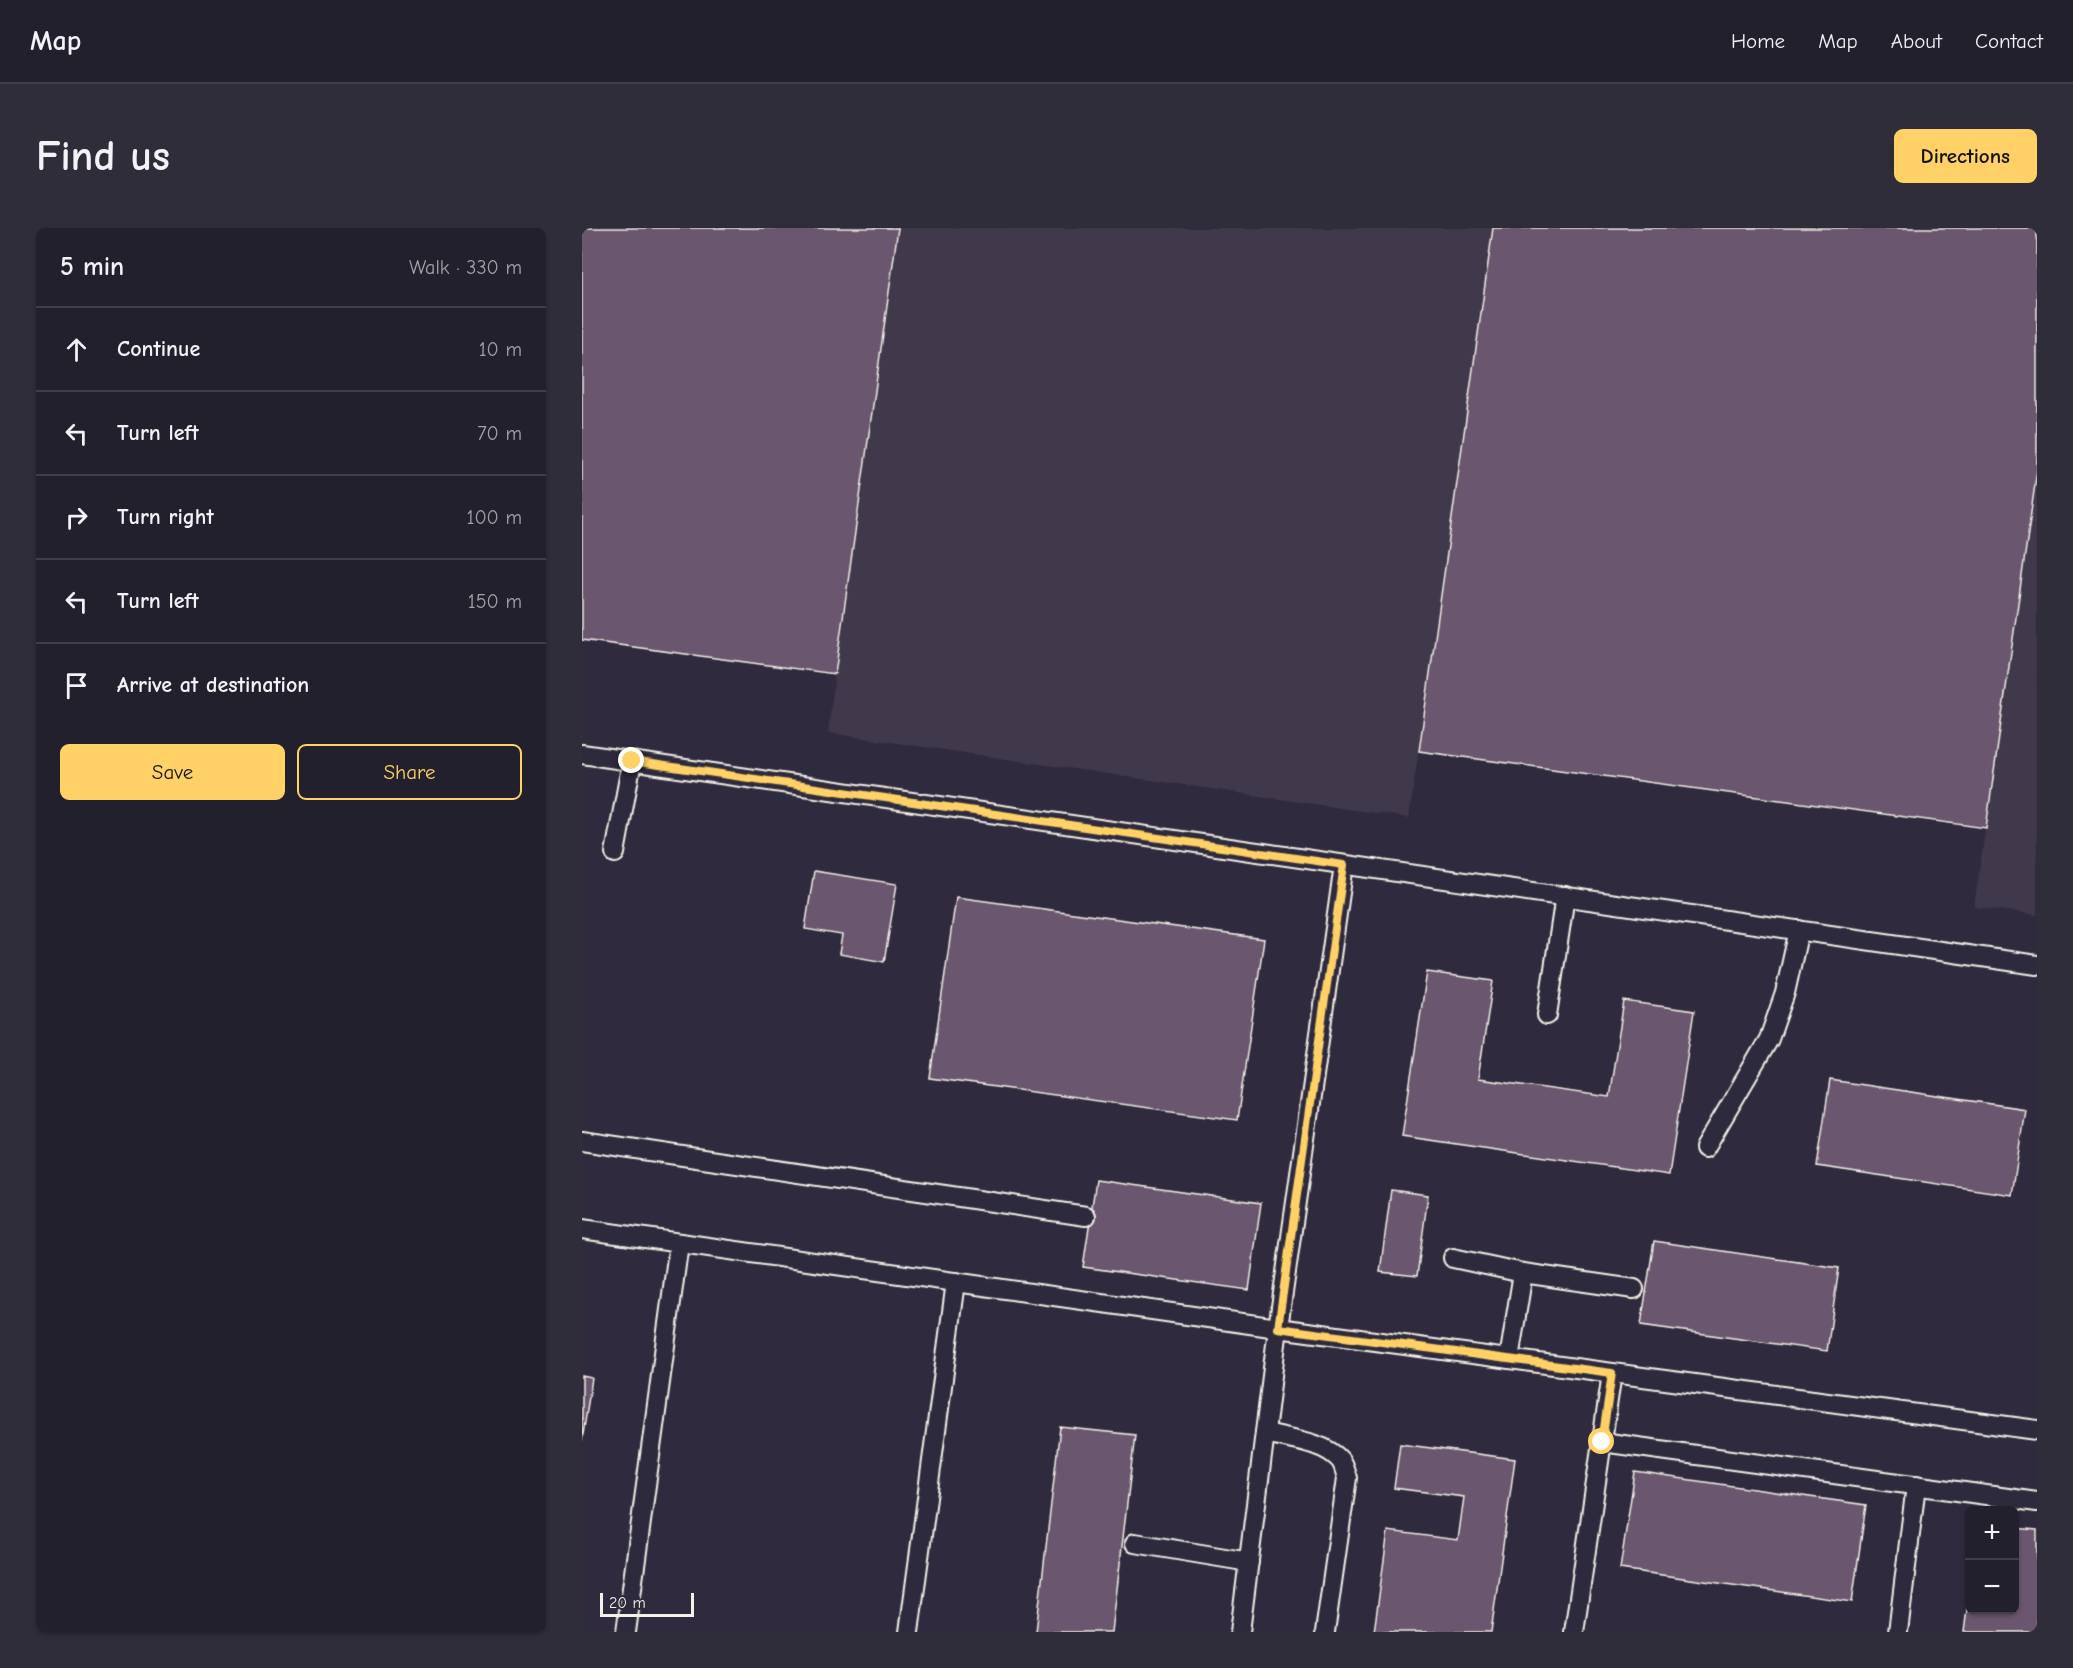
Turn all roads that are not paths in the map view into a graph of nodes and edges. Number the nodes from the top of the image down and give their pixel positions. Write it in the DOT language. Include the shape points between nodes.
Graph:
graph roads {
  1 [pos="582,754"];
  2 [pos="632,761"];
  3 [pos="615,853"];
  4 [pos="1344,865"];
  5 [pos="1565,896"];
  6 [pos="1799,930"];
  7 [pos="2037,965"];
  8 [pos="1547,1016"];
  9 [pos="582,1141"];
  10 [pos="1705,1148"];
  11 [pos="1086,1216"];
  12 [pos="582,1229"];
  13 [pos="679,1243"];
  14 [pos="1453,1258"];
  15 [pos="1523,1273"];
  16 [pos="956,1282"];
  17 [pos="1634,1289"];
  18 [pos="1278,1328"];
  19 [pos="1509,1359"];
  20 [pos="1612,1373"];
  21 [pos="2037,1430"];
  22 [pos="1265,1433"];
  23 [pos="1602,1442"];
  24 [pos="1916,1485"];
  25 [pos="2037,1502"];
  26 [pos="1135,1543"];
  27 [pos="1249,1562"];
  28 [pos="626,1632"];
  29 [pos="909,1632"];
  30 [pos="1240,1632"];
  31 [pos="1325,1632"];
  32 [pos="1574,1632"];
  33 [pos="1898,1632"];
  1 -- 2 [label="lane"];
  2 -- 3 [label="lane"];
  2 -- 4 [label="lane"];
  4 -- 5 [label="lane"];
  4 -- 18 [label="lane"];
  5 -- 6 [label="lane"];
  5 -- 8 [label="lane"];
  6 -- 7 [label="lane"];
  6 -- 10 [label="lane" via="1785,993 1769,1039"];
  9 -- 11 [label="lane"];
  12 -- 13 [label="lane"];
  13 -- 16 [label="lane"];
  13 -- 28 [label="lane"];
  14 -- 15 [label="lane"];
  15 -- 17 [label="lane"];
  15 -- 19 [label="lane"];
  16 -- 18 [label="lane"];
  16 -- 29 [label="lane"];
  18 -- 19 [label="lane"];
  18 -- 22 [label="lane"];
  19 -- 20 [label="lane"];
  20 -- 21 [label="lane"];
  20 -- 23 [label="lane"];
  22 -- 27 [label="lane"];
  22 -- 31 [label="lane" via="1332,1453 1342,1462 1347,1478"];
  23 -- 24 [label="lane"];
  23 -- 32 [label="lane"];
  24 -- 25 [label="lane"];
  24 -- 33 [label="lane"];
  26 -- 27 [label="lane"];
  27 -- 30 [label="lane"];
}
